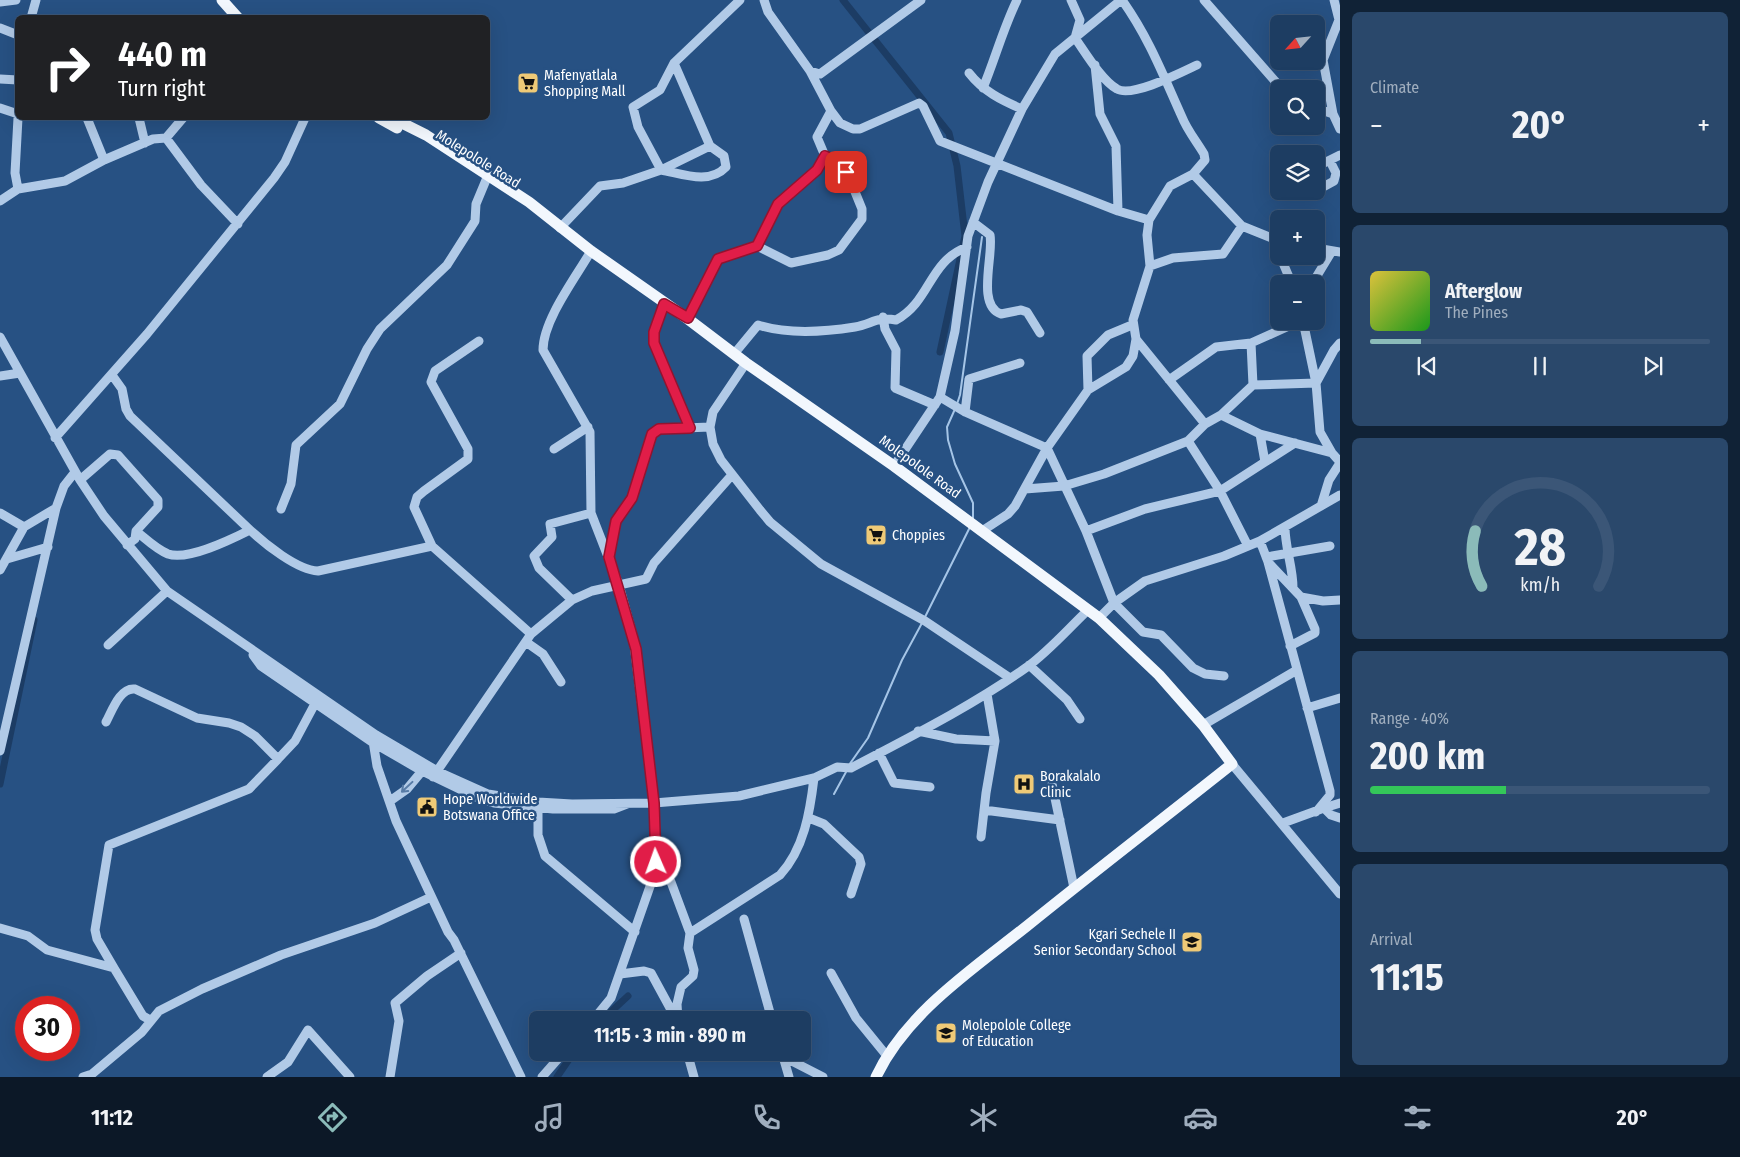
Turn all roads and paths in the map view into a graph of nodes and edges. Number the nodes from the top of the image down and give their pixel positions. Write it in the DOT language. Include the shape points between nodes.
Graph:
graph roads {
  1 [pos="16,0"];
  2 [pos="36,0"];
  3 [pos="740,0"];
  4 [pos="764,0"];
  5 [pos="921,0"];
  6 [pos="1017,0"];
  7 [pos="1071,0"];
  8 [pos="1121,0"];
  9 [pos="1204,0"];
  10 [pos="1334,0"];
  11 [pos="224,1"];
  12 [pos="0,2"];
  13 [pos="32,15"];
  14 [pos="236,15"];
  15 [pos="1340,20"];
  16 [pos="0,28"];
  17 [pos="15,34"];
  18 [pos="1075,38"];
  19 [pos="674,63"];
  20 [pos="1197,64"];
  21 [pos="1095,65"];
  22 [pos="810,71"];
  23 [pos="969,73"];
  24 [pos="0,79"];
  25 [pos="1167,79"];
  26 [pos="15,80"];
  27 [pos="1274,80"];
  28 [pos="1328,87"];
  29 [pos="983,88"];
  30 [pos="1325,89"];
  31 [pos="0,108"];
  32 [pos="1022,109"];
  33 [pos="831,111"];
  34 [pos="1325,111"];
  35 [pos="1333,114"];
  36 [pos="15,115"];
  37 [pos="18,120"];
  38 [pos="88,120"];
  39 [pos="139,120"];
  40 [pos="181,120"];
  41 [pos="304,120"];
  42 [pos="382,120"];
  43 [pos="395,120"];
  44 [pos="1340,129"];
  45 [pos="166,138"];
  46 [pos="145,143"];
  47 [pos="710,146"];
  48 [pos="1340,155"];
  49 [pos="825,156"];
  50 [pos="104,160"];
  51 [pos="1330,161"];
  52 [pos="1325,163"];
  53 [pos="996,165"];
  54 [pos="661,170"];
  55 [pos="1193,174"];
  56 [pos="486,180"];
  57 [pos="1325,186"];
  58 [pos="18,189"];
  59 [pos="0,201"];
  60 [pos="1118,212"];
  61 [pos="1149,220"];
  62 [pos="973,222"];
  63 [pos="238,224"];
  64 [pos="1242,226"];
  65 [pos="560,228"];
  66 [pos="1270,238"];
  67 [pos="757,246"];
  68 [pos="967,247"];
  69 [pos="591,251"];
  70 [pos="1336,251"];
  71 [pos="1150,266"];
  72 [pos="1319,275"];
  73 [pos="664,304"];
  74 [pos="883,317"];
  75 [pos="688,318"];
  76 [pos="1132,325"];
  77 [pos="1280,330"];
  78 [pos="1303,330"];
  79 [pos="1040,333"];
  80 [pos="0,337"];
  81 [pos="1136,339"];
  82 [pos="479,341"];
  83 [pos="1250,343"];
  84 [pos="1340,343"];
  85 [pos="734,354"];
  86 [pos="746,363"];
  87 [pos="1020,363"];
  88 [pos="20,372"];
  89 [pos="112,374"];
  90 [pos="0,376"];
  91 [pos="1169,380"];
  92 [pos="1316,383"];
  93 [pos="1253,385"];
  94 [pos="1088,390"];
  95 [pos="938,401"];
  96 [pos="965,412"];
  97 [pos="1221,415"];
  98 [pos="1205,424"];
  99 [pos="588,427"];
  100 [pos="710,427"];
  101 [pos="690,428"];
  102 [pos="1320,432"];
  103 [pos="1260,434"];
  104 [pos="55,438"];
  105 [pos="1188,441"];
  106 [pos="1295,442"];
  107 [pos="1312,447"];
  108 [pos="1046,448"];
  109 [pos="554,449"];
  110 [pos="1332,453"];
  111 [pos="1266,462"];
  112 [pos="1340,462"];
  113 [pos="894,466"];
  114 [pos="77,476"];
  115 [pos="732,476"];
  116 [pos="1064,486"];
  117 [pos="1025,489"];
  118 [pos="1220,491"];
  119 [pos="1340,495"];
  120 [pos="1321,506"];
  121 [pos="56,508"];
  122 [pos="281,509"];
  123 [pos="591,513"];
  124 [pos="0,514"];
  125 [pos="24,527"];
  126 [pos="1285,527"];
  127 [pos="250,530"];
  128 [pos="136,531"];
  129 [pos="982,531"];
  130 [pos="1086,531"];
  131 [pos="1260,541"];
  132 [pos="127,545"];
  133 [pos="432,546"];
  134 [pos="1248,546"];
  135 [pos="1330,546"];
  136 [pos="48,547"];
  137 [pos="1289,553"];
  138 [pos="609,557"];
  139 [pos="7,559"];
  140 [pos="1267,559"];
  141 [pos="0,570"];
  142 [pos="619,585"];
  143 [pos="1293,588"];
  144 [pos="167,591"];
  145 [pos="1301,597"];
  146 [pos="572,600"];
  147 [pos="1340,600"];
  148 [pos="1114,603"];
  149 [pos="1088,610"];
  150 [pos="1099,618"];
  151 [pos="528,638"];
  152 [pos="108,645"];
  153 [pos="1290,646"];
  154 [pos="1029,666"];
  155 [pos="1297,670"];
  156 [pos="1224,676"];
  157 [pos="1010,678"];
  158 [pos="561,682"];
  159 [pos="986,694"];
  160 [pos="1340,698"];
  161 [pos="317,699"];
  162 [pos="1307,708"];
  163 [pos="1080,719"];
  164 [pos="106,722"];
  165 [pos="1202,725"];
  166 [pos="918,731"];
  167 [pos="374,739"];
  168 [pos="995,741"];
  169 [pos="0,751"];
  170 [pos="879,753"];
  171 [pos="278,759"];
  172 [pos="1232,764"];
  173 [pos="422,771"];
  174 [pos="436,774"];
  175 [pos="814,778"];
  176 [pos="1052,784"];
  177 [pos="930,787"];
  178 [pos="1330,795"];
  179 [pos="390,801"];
  180 [pos="654,803"];
  181 [pos="537,805"];
  182 [pos="1332,805"];
  183 [pos="984,810"];
  184 [pos="1316,812"];
  185 [pos="809,818"];
  186 [pos="1340,818"];
  187 [pos="1060,820"];
  188 [pos="1283,823"];
  189 [pos="981,837"];
  190 [pos="656,862"];
  191 [pos="429,885"];
  192 [pos="1074,888"];
  193 [pos="851,894"];
  194 [pos="1340,894"];
  195 [pos="431,897"];
  196 [pos="744,919"];
  197 [pos="0,928"];
  198 [pos="635,932"];
  199 [pos="690,933"];
  200 [pos="454,940"];
  201 [pos="461,953"];
  202 [pos="114,968"];
  203 [pos="832,973"];
  204 [pos="620,974"];
  205 [pos="600,1011"];
  206 [pos="672,1011"];
  207 [pos="677,1011"];
  208 [pos="770,1011"];
  209 [pos="150,1020"];
  210 [pos="887,1056"];
  211 [pos="556,1061"];
  212 [pos="690,1061"];
  213 [pos="784,1061"];
  214 [pos="794,1061"];
  215 [pos="96,1076"];
  216 [pos="83,1077"];
  217 [pos="267,1077"];
  218 [pos="350,1077"];
  219 [pos="390,1077"];
  220 [pos="521,1077"];
  221 [pos="542,1077"];
  222 [pos="694,1077"];
  223 [pos="789,1077"];
  224 [pos="823,1077"];
  225 [pos="876,1077"];
  1 -- 12 [label="street"];
  2 -- 13 [label="street"];
  3 -- 19 [label="street"];
  4 -- 22 [label="street" via="768,12"];
  5 -- 22 [label="street" via="820,74"];
  6 -- 29 [label="street" via="1003,28 999,48"];
  7 -- 18 [label="street" via="1080,20"];
  8 -- 18 [label="street"];
  8 -- 25 [label="street" via="1141,27"];
  9 -- 27 [label="street"];
  10 -- 15 [label="street"];
  11 -- 14 [label="main road"];
  15 -- 28 [label="street" via="1324,56"];
  16 -- 17 [label="street"];
  18 -- 21 [label="street"];
  18 -- 32 [label="street" via="1052,59"];
  19 -- 47 [label="street"];
  19 -- 54 [label="street" via="660,90 633,107 638,127"];
  20 -- 25 [label="street"];
  21 -- 25 [label="street" via="1115,88 1122,91"];
  21 -- 60 [label="street" via="1099,110 1116,146"];
  22 -- 33 [label="street"];
  23 -- 29 [label="street"];
  24 -- 26 [label="street"];
  25 -- 55 [label="street" via="1182,119 1205,156"];
  28 -- 30 [label="street"];
  28 -- 35 [label="street"];
  29 -- 32 [label="street"];
  31 -- 36 [label="street"];
  32 -- 53 [label="street"];
  33 -- 49 [label="street" via="817,137"];
  33 -- 53 [label="street" via="840,123 860,129 919,103 940,141"];
  34 -- 35 [label="street"];
  35 -- 44 [label="street"];
  37 -- 58 [label="street" via="15,173"];
  38 -- 50 [label="street"];
  39 -- 46 [label="street"];
  40 -- 45 [label="street"];
  41 -- 63 [label="street" via="280,170"];
  42 -- 56 [label="main road, Molepolole Road"];
  43 -- 65 [label="main road, Molepolole Road" via="476,167 529,202"];
  45 -- 46 [label="street"];
  45 -- 63 [label="street" via="201,185"];
  46 -- 50 [label="street"];
  47 -- 54 [label="street"];
  47 -- 54 [label="street" via="726,159 726,167 716,176 706,178"];
  48 -- 51 [label="street"];
  49 -- 67 [label="street" via="817,170 778,204"];
  49 -- 67 [label="street" via="838,162 849,177 862,209 862,219 838,250 828,255 790,263"];
  50 -- 58 [label="street" via="65,181"];
  51 -- 52 [label="street"];
  51 -- 57 [label="street" via="1336,173 1334,181"];
  53 -- 60 [label="street"];
  53 -- 62 [label="street"];
  54 -- 65 [label="street" via="623,183 600,186"];
  55 -- 61 [label="street" via="1170,186"];
  55 -- 64 [label="street"];
  56 -- 65 [label="main road, Molepolole Road"];
  56 -- 122 [label="street" via="476,204 475,221 447,265 380,329 340,404 296,445 292,484"];
  58 -- 59 [label="street"];
  60 -- 61 [label="street"];
  61 -- 71 [label="street"];
  62 -- 68 [label="street"];
  62 -- 79 [label="street" via="990,235 986,284 993,306 1001,314 1020,310 1027,312"];
  63 -- 89 [label="street"];
  64 -- 66 [label="street"];
  64 -- 71 [label="street" via="1223,254 1174,258"];
  65 -- 69 [label="main road, Molepolole Road"];
  67 -- 75 [label="street" via="718,259"];
  68 -- 74 [label="street" via="938,266 910,311 896,320"];
  68 -- 95 [label="street" via="955,332"];
  69 -- 73 [label="main road, Molepolole Road"];
  69 -- 99 [label="street" via="552,318 543,342 545,355"];
  70 -- 72 [label="street"];
  71 -- 76 [label="street"];
  73 -- 75 [label="main road, Molepolole Road"];
  73 -- 101 [label="street" via="654,332 654,343"];
  74 -- 85 [label="street" via="858,326 803,332 758,325"];
  74 -- 95 [label="street" via="885,329 896,350 895,388"];
  75 -- 85 [label="main road, Molepolole Road"];
  76 -- 81 [label="street"];
  76 -- 94 [label="street" via="1108,335 1087,356"];
  77 -- 83 [label="street"];
  78 -- 92 [label="street"];
  80 -- 88 [label="street"];
  81 -- 91 [label="street"];
  81 -- 94 [label="street" via="1133,356 1126,366"];
  82 -- 133 [label="street" via="432,376 433,388 469,454 466,461 424,491 415,503 415,512"];
  83 -- 91 [label="street" via="1216,347"];
  83 -- 93 [label="street"];
  84 -- 92 [label="street"];
  85 -- 86 [label="main road, Molepolole Road"];
  86 -- 100 [label="street" via="713,412"];
  86 -- 113 [label="main road, Molepolole Road"];
  87 -- 96 [label="street" via="969,379"];
  88 -- 90 [label="street"];
  88 -- 104 [label="street"];
  89 -- 104 [label="street"];
  89 -- 127 [label="street" via="122,388 130,416"];
  91 -- 98 [label="street"];
  92 -- 93 [label="street"];
  92 -- 102 [label="street"];
  93 -- 97 [label="street"];
  94 -- 108 [label="street"];
  95 -- 96 [label="street"];
  95 -- 113 [label="street"];
  96 -- 108 [label="street"];
  97 -- 98 [label="street"];
  97 -- 103 [label="street"];
  98 -- 105 [label="street"];
  99 -- 109 [label="street"];
  99 -- 123 [label="street" via="591,436"];
  100 -- 101 [label="street"];
  100 -- 115 [label="street" via="714,444"];
  101 -- 138 [label="street" via="659,429 652,434 632,498 616,521"];
  102 -- 107 [label="street"];
  102 -- 110 [label="street"];
  103 -- 106 [label="street"];
  103 -- 111 [label="street"];
  104 -- 114 [label="street"];
  105 -- 116 [label="street"];
  105 -- 118 [label="street"];
  106 -- 107 [label="street"];
  106 -- 111 [label="street"];
  107 -- 110 [label="street"];
  108 -- 116 [label="street"];
  108 -- 117 [label="street"];
  110 -- 112 [label="street"];
  111 -- 118 [label="street"];
  112 -- 120 [label="street" via="1329,480"];
  113 -- 129 [label="main road, Molepolole Road"];
  114 -- 121 [label="street" via="64,486"];
  114 -- 128 [label="street" via="110,454 118,455 158,500 158,507"];
  114 -- 132 [label="street"];
  115 -- 142 [label="street" via="654,563 646,579"];
  115 -- 157 [label="street" via="770,522 822,564 921,619"];
  116 -- 117 [label="street"];
  116 -- 130 [label="street"];
  117 -- 129 [label="street" via="1008,514"];
  118 -- 130 [label="street" via="1145,509"];
  118 -- 134 [label="street"];
  119 -- 120 [label="street"];
  120 -- 126 [label="street"];
  121 -- 125 [label="street"];
  121 -- 136 [label="street"];
  123 -- 138 [label="street"];
  123 -- 146 [label="street" via="550,524 552,537 534,556 539,568"];
  124 -- 125 [label="street"];
  125 -- 139 [label="street"];
  126 -- 131 [label="street"];
  126 -- 137 [label="street"];
  127 -- 128 [label="street" via="204,550 178,555 165,552"];
  127 -- 133 [label="street" via="272,549 313,571"];
  128 -- 132 [label="street" via="135,539"];
  129 -- 149 [label="main road, Molepolole Road"];
  130 -- 148 [label="street"];
  131 -- 134 [label="street"];
  131 -- 140 [label="street"];
  132 -- 144 [label="street"];
  133 -- 151 [label="street"];
  134 -- 148 [label="street" via="1145,581"];
  135 -- 137 [label="street"];
  136 -- 139 [label="street"];
  136 -- 169 [label="street"];
  137 -- 140 [label="street"];
  137 -- 143 [label="street"];
  138 -- 142 [label="street"];
  139 -- 141 [label="street"];
  140 -- 143 [label="street"];
  140 -- 153 [label="street"];
  142 -- 146 [label="street"];
  142 -- 180 [label="street" via="636,649"];
  143 -- 145 [label="street"];
  144 -- 152 [label="street"];
  144 -- 161 [label="street" via="248,646"];
  145 -- 147 [label="street"];
  145 -- 153 [label="street" via="1316,631"];
  146 -- 151 [label="street"];
  148 -- 150 [label="street"];
  148 -- 156 [label="street" via="1143,632 1161,635 1193,668 1205,674"];
  149 -- 150 [label="main road, Molepolole Road"];
  149 -- 154 [label="street"];
  150 -- 165 [label="main road, Molepolole Road" via="1139,654"];
  151 -- 158 [label="street"];
  151 -- 174 [label="street"];
  153 -- 155 [label="street"];
  154 -- 157 [label="street"];
  154 -- 163 [label="street" via="1067,700"];
  155 -- 162 [label="street"];
  155 -- 165 [label="street"];
  157 -- 159 [label="street"];
  159 -- 166 [label="street"];
  159 -- 168 [label="street"];
  160 -- 162 [label="street"];
  161 -- 167 [label="street"];
  161 -- 171 [label="street" via="295,741"];
  162 -- 178 [label="street"];
  164 -- 171 [label="street" via="123,692 135,689 197,718 241,727"];
  165 -- 172 [label="main road, Molepolole Road"];
  166 -- 168 [label="street" via="956,739"];
  166 -- 170 [label="street"];
  167 -- 173 [label="street"];
  167 -- 174 [label="street"];
  167 -- 179 [label="street" via="377,766"];
  168 -- 183 [label="street"];
  170 -- 175 [label="street" via="851,768 837,767"];
  170 -- 177 [label="street" via="894,783"];
  171 -- 202 [label="street" via="249,790 109,845 96,930 97,939"];
  172 -- 188 [label="street"];
  172 -- 192 [label="main road"];
  173 -- 174 [label="street"];
  173 -- 179 [label="street, one-way" via="407,790"];
  174 -- 181 [label="street" via="487,802"];
  175 -- 180 [label="street" via="739,796"];
  175 -- 185 [label="street"];
  176 -- 187 [label="street"];
  178 -- 182 [label="street"];
  178 -- 184 [label="street"];
  179 -- 191 [label="street"];
  180 -- 181 [label="street" via="633,802 614,809"];
  180 -- 190 [label="street"];
  181 -- 198 [label="street" via="539,841 545,856"];
  182 -- 184 [label="street"];
  182 -- 186 [label="street" via="1331,815"];
  183 -- 187 [label="street"];
  183 -- 189 [label="street"];
  184 -- 188 [label="street"];
  185 -- 193 [label="street" via="824,824 859,857 861,864"];
  185 -- 199 [label="street" via="793,858 780,875"];
  187 -- 192 [label="street"];
  188 -- 194 [label="street"];
  190 -- 198 [label="street"];
  190 -- 199 [label="street" via="672,882"];
  191 -- 195 [label="street"];
  191 -- 200 [label="street" via="453,930"];
  192 -- 210 [label="main road" via="933,1004"];
  195 -- 200 [label="street"];
  195 -- 209 [label="street" via="375,923 304,946 210,985 159,1011"];
  196 -- 208 [label="street"];
  197 -- 202 [label="street" via="28,936 47,950"];
  198 -- 204 [label="street"];
  199 -- 207 [label="street" via="688,948 693,976 681,987"];
  200 -- 201 [label="street"];
  201 -- 219 [label="street" via="426,976 395,1003 399,1020"];
  201 -- 220 [label="street"];
  202 -- 209 [label="street" via="143,1016"];
  203 -- 210 [label="street" via="856,1018"];
  204 -- 205 [label="street" via="610,998"];
  204 -- 206 [label="street" via="644,970 651,973"];
  209 -- 215 [label="street" via="142,1032"];
  210 -- 225 [label="main road"];
  211 -- 221 [label="street"];
  212 -- 222 [label="street"];
  213 -- 223 [label="street"];
  214 -- 224 [label="street"];
  215 -- 216 [label="street"];
  217 -- 218 [label="street" via="288,1062 308,1030"];
}
